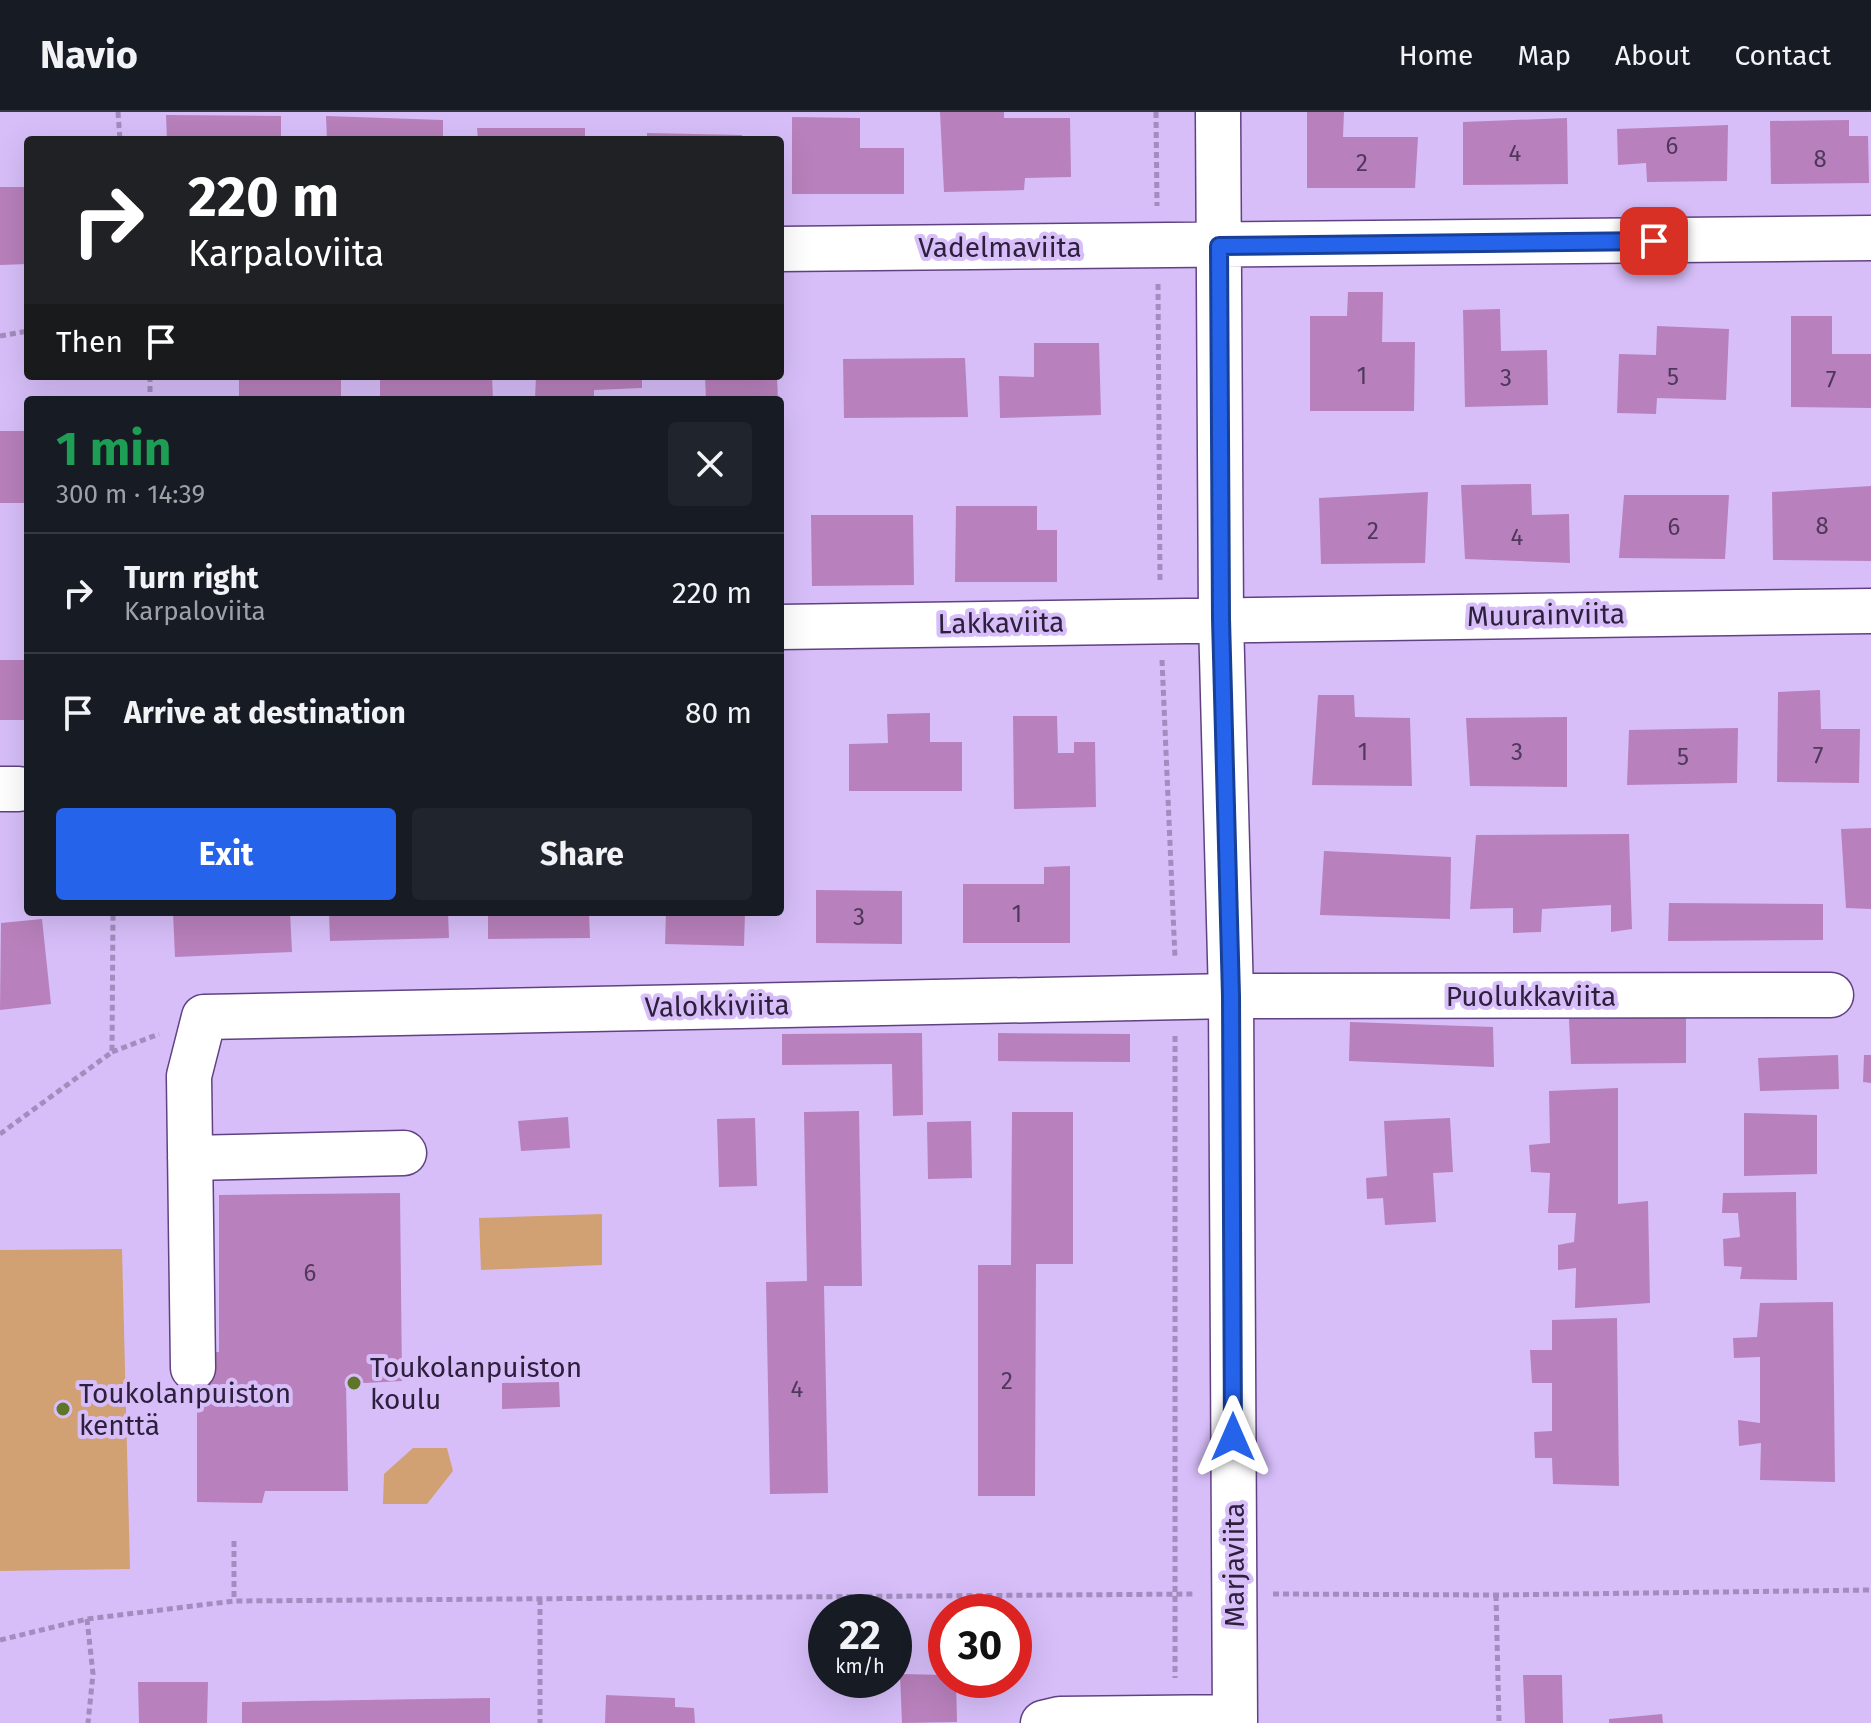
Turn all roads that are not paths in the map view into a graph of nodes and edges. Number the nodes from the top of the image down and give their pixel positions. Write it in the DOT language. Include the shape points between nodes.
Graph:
graph roads {
  1 [pos="1218,112"];
  2 [pos="1871,238"];
  3 [pos="1219,246"];
  4 [pos="784,249"];
  5 [pos="1871,611"];
  6 [pos="1221,619"];
  7 [pos="784,627"];
  8 [pos="1831,995"];
  9 [pos="1231,996"];
  10 [pos="404,1153"];
  11 [pos="190,1158"];
  12 [pos="193,1368"];
  13 [pos="1235,1720"];
  14 [pos="1043,1723"];
  1 -- 3 [label="street, Marjaviita"];
  2 -- 3 [label="street, Vadelmaviita"];
  3 -- 4 [label="street, Vadelmaviita"];
  3 -- 6 [label="street, Marjaviita"];
  5 -- 6 [label="street, Muurainviita"];
  6 -- 7 [label="street, Lakkaviita"];
  6 -- 9 [label="street, Marjaviita"];
  8 -- 9 [label="street, Puolukkaviita"];
  9 -- 11 [label="street, Valokkiviita" via="204,1017 189,1076"];
  9 -- 13 [label="street, Marjaviita"];
  10 -- 11 [label="street"];
  11 -- 12 [label="street"];
  13 -- 14 [label="street"];
}
